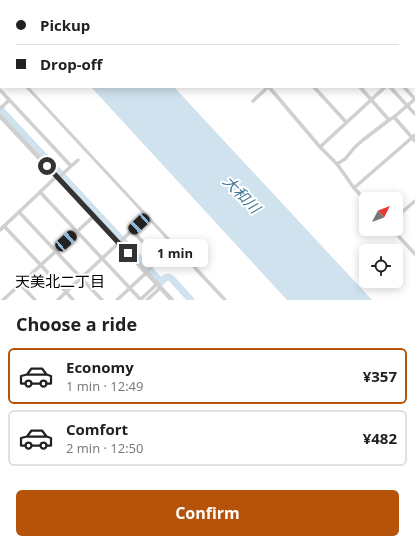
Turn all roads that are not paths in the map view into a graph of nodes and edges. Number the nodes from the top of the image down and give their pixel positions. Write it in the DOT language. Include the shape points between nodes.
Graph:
graph roads {
  1 [pos="28,88"];
  2 [pos="267,88"];
  3 [pos="269,88"];
  4 [pos="315,88"];
  5 [pos="361,88"];
  6 [pos="384,88"];
  7 [pos="391,88"];
  8 [pos="405,88"];
  9 [pos="0,90"];
  10 [pos="415,99"];
  11 [pos="9,100"];
  12 [pos="371,100"];
  13 [pos="253,101"];
  14 [pos="408,106"];
  15 [pos="0,109"];
  16 [pos="415,114"];
  17 [pos="0,116"];
  18 [pos="394,117"];
  19 [pos="389,120"];
  20 [pos="346,122"];
  21 [pos="413,136"];
  22 [pos="415,141"];
  23 [pos="320,147"];
  24 [pos="78,160"];
  25 [pos="337,164"];
  26 [pos="71,166"];
  27 [pos="58,177"];
  28 [pos="354,188"];
  29 [pos="40,192"];
  30 [pos="359,193"];
  31 [pos="415,201"];
  32 [pos="403,211"];
  33 [pos="19,212"];
  34 [pos="94,216"];
  35 [pos="139,224"];
  36 [pos="4,226"];
  37 [pos="0,230"];
  38 [pos="132,231"];
  39 [pos="76,232"];
  40 [pos="398,236"];
  41 [pos="119,243"];
  42 [pos="56,251"];
  43 [pos="166,254"];
  44 [pos="415,254"];
  45 [pos="102,258"];
  46 [pos="159,260"];
  47 [pos="40,265"];
  48 [pos="197,270"];
  49 [pos="146,272"];
  50 [pos="81,278"];
  51 [pos="20,284"];
  52 [pos="158,286"];
  53 [pos="130,288"];
  54 [pos="66,292"];
  55 [pos="3,300"];
  56 [pos="35,300"];
  57 [pos="58,300"];
  58 [pos="73,300"];
  59 [pos="102,300"];
  60 [pos="117,300"];
  61 [pos="140,300"];
  62 [pos="147,300"];
  63 [pos="172,300"];
  64 [pos="225,300"];
  1 -- 48 [label="street"];
  2 -- 13 [label="street"];
  3 -- 23 [label="street"];
  4 -- 20 [label="street"];
  5 -- 12 [label="street"];
  6 -- 12 [label="street"];
  7 -- 14 [label="street"];
  8 -- 10 [label="street"];
  9 -- 11 [label="street"];
  10 -- 14 [label="street"];
  11 -- 15 [label="street"];
  11 -- 26 [label="street"];
  12 -- 19 [label="street"];
  12 -- 20 [label="street"];
  14 -- 16 [label="street"];
  14 -- 18 [label="street"];
  17 -- 27 [label="street"];
  18 -- 19 [label="street"];
  18 -- 21 [label="street"];
  19 -- 25 [label="street"];
  20 -- 23 [label="street"];
  21 -- 22 [label="street"];
  21 -- 28 [label="street"];
  23 -- 25 [label="street"];
  24 -- 26 [label="street"];
  25 -- 28 [label="street"];
  26 -- 27 [label="street"];
  27 -- 29 [label="street"];
  27 -- 34 [label="street"];
  28 -- 30 [label="street"];
  29 -- 33 [label="street"];
  29 -- 39 [label="street"];
  31 -- 32 [label="street"];
  33 -- 36 [label="street"];
  33 -- 42 [label="street"];
  34 -- 39 [label="street"];
  34 -- 41 [label="street"];
  35 -- 38 [label="street"];
  36 -- 37 [label="street"];
  36 -- 47 [label="street"];
  38 -- 41 [label="street"];
  38 -- 46 [label="street"];
  39 -- 42 [label="street"];
  39 -- 45 [label="street"];
  40 -- 44 [label="street"];
  41 -- 45 [label="street"];
  41 -- 49 [label="street"];
  42 -- 47 [label="street"];
  42 -- 50 [label="street"];
  43 -- 46 [label="street"];
  45 -- 50 [label="street"];
  45 -- 53 [label="street"];
  46 -- 49 [label="street"];
  47 -- 51 [label="street"];
  47 -- 54 [label="street"];
  48 -- 64 [label="street"];
  49 -- 52 [label="street"];
  49 -- 53 [label="street"];
  50 -- 54 [label="street"];
  50 -- 59 [label="street"];
  51 -- 55 [label="street"];
  51 -- 56 [label="street"];
  52 -- 61 [label="street"];
  52 -- 62 [label="street"];
  52 -- 63 [label="street"];
  53 -- 60 [label="street"];
  53 -- 61 [label="street"];
  54 -- 57 [label="street"];
  54 -- 58 [label="street"];
}
